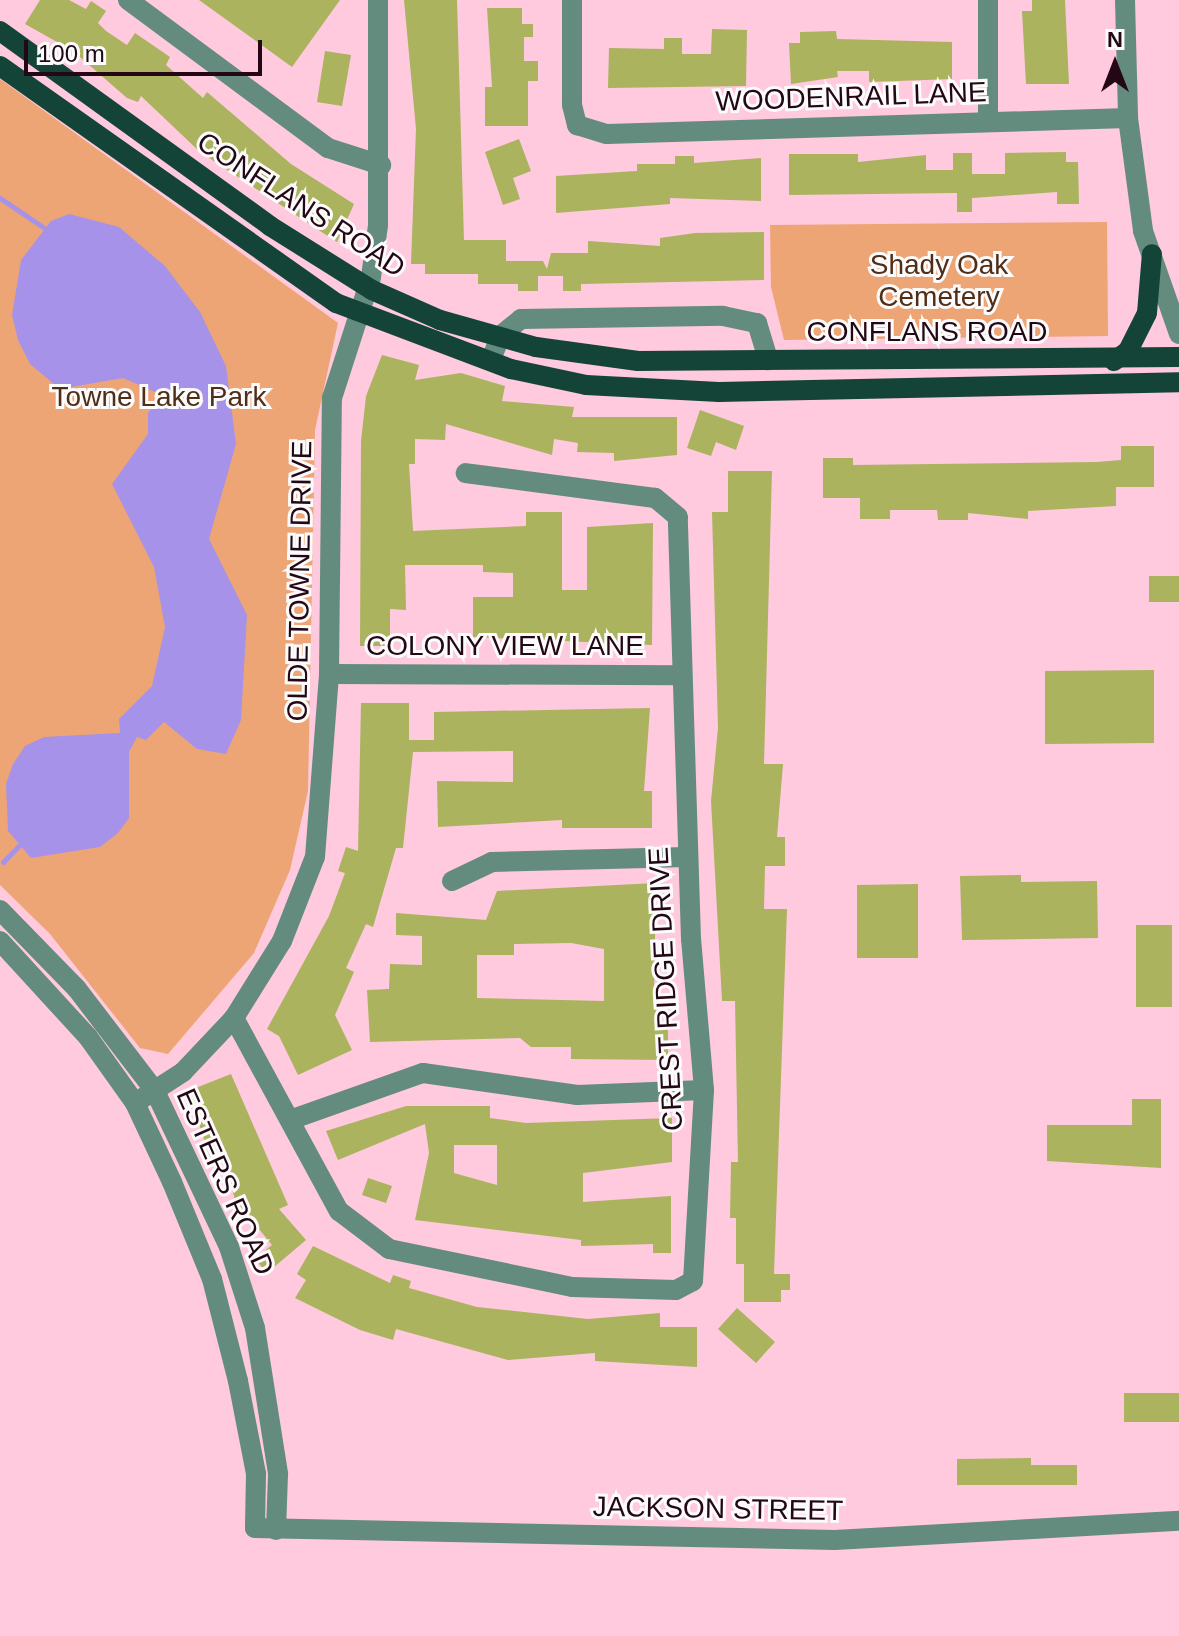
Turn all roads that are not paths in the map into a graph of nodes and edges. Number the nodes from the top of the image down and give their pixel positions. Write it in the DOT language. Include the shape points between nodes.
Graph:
graph roads {
  1 [pos="128,0"];
  2 [pos="378,0"];
  3 [pos="572,0"];
  4 [pos="988,0"];
  5 [pos="1125,0"];
  6 [pos="0,31"];
  7 [pos="0,66"];
  8 [pos="1128,118"];
  9 [pos="988,119"];
  10 [pos="381,165"];
  11 [pos="1152,254"];
  12 [pos="367,287"];
  13 [pos="356,315"];
  14 [pos="1179,334"];
  15 [pos="500,336"];
  16 [pos="1179,357"];
  17 [pos="491,360"];
  18 [pos="768,360"];
  19 [pos="1114,361"];
  20 [pos="1179,382"];
  21 [pos="466,473"];
  22 [pos="329,674"];
  23 [pos="681,675"];
  24 [pos="687,857"];
  25 [pos="452,881"];
  26 [pos="0,910"];
  27 [pos="0,941"];
  28 [pos="234,1018"];
  29 [pos="704,1090"];
  30 [pos="155,1091"];
  31 [pos="135,1103"];
  32 [pos="290,1120"];
  33 [pos="1179,1521"];
  34 [pos="255,1528"];
  35 [pos="276,1530"];
  1 -- 10 [label="street" via="328,148"];
  2 -- 10 [label="street, OLDE TOWNE DRIVE"];
  3 -- 9 [label="street, WOODENRAIL LANE" via="577,125 607,134"];
  4 -- 9 [label="street"];
  5 -- 8 [label="street"];
  6 -- 12 [label="main road, CONFLANS ROAD"];
  7 -- 13 [label="main road, CONFLANS ROAD" via="208,219"];
  8 -- 9 [label="street, WOODENRAIL LANE"];
  8 -- 11 [label="street"];
  10 -- 12 [label="street, OLDE TOWNE DRIVE"];
  11 -- 14 [label="street"];
  11 -- 19 [label="main road" via="1147,313 1128,351"];
  12 -- 13 [label="street, OLDE TOWNE DRIVE"];
  12 -- 15 [label="main road, CONFLANS ROAD"];
  13 -- 17 [label="main road, CONFLANS ROAD"];
  13 -- 22 [label="street, OLDE TOWNE DRIVE" via="332,398"];
  15 -- 17 [label="street"];
  15 -- 18 [label="main road, CONFLANS ROAD" via="638,361"];
  15 -- 18 [label="street" via="521,319 742,317 757,323"];
  16 -- 19 [label="main road, CONFLANS ROAD"];
  17 -- 20 [label="main road, CONFLANS ROAD" via="558,380 635,389 998,391"];
  18 -- 19 [label="main road, CONFLANS ROAD"];
  21 -- 23 [label="street, CREST RIDGE DRIVE" via="655,498 678,517"];
  22 -- 23 [label="street, COLONY VIEW LANE"];
  22 -- 28 [label="street, OLDE TOWNE DRIVE" via="315,857 282,941"];
  23 -- 24 [label="street, CREST RIDGE DRIVE"];
  24 -- 25 [label="street" via="492,862"];
  24 -- 29 [label="street, CREST RIDGE DRIVE"];
  26 -- 30 [label="street, ESTERS ROAD" via="77,989"];
  27 -- 31 [label="street, ESTERS ROAD" via="88,1037"];
  28 -- 30 [label="street, OLDE TOWNE DRIVE"];
  28 -- 32 [label="street, CREST RIDGE DRIVE"];
  29 -- 32 [label="street" via="577,1095 423,1073"];
  29 -- 32 [label="street, CREST RIDGE DRIVE" via="693,1281 676,1290 572,1287 389,1249 339,1211"];
  30 -- 31 [label="street, OLDE TOWNE DRIVE"];
  30 -- 35 [label="street, ESTERS ROAD" via="229,1247 255,1328 278,1474"];
  31 -- 34 [label="street, ESTERS ROAD" via="212,1279 256,1474"];
  33 -- 35 [label="street, JACKSON STREET" via="835,1540"];
  34 -- 35 [label="street, JACKSON STREET"];
}
